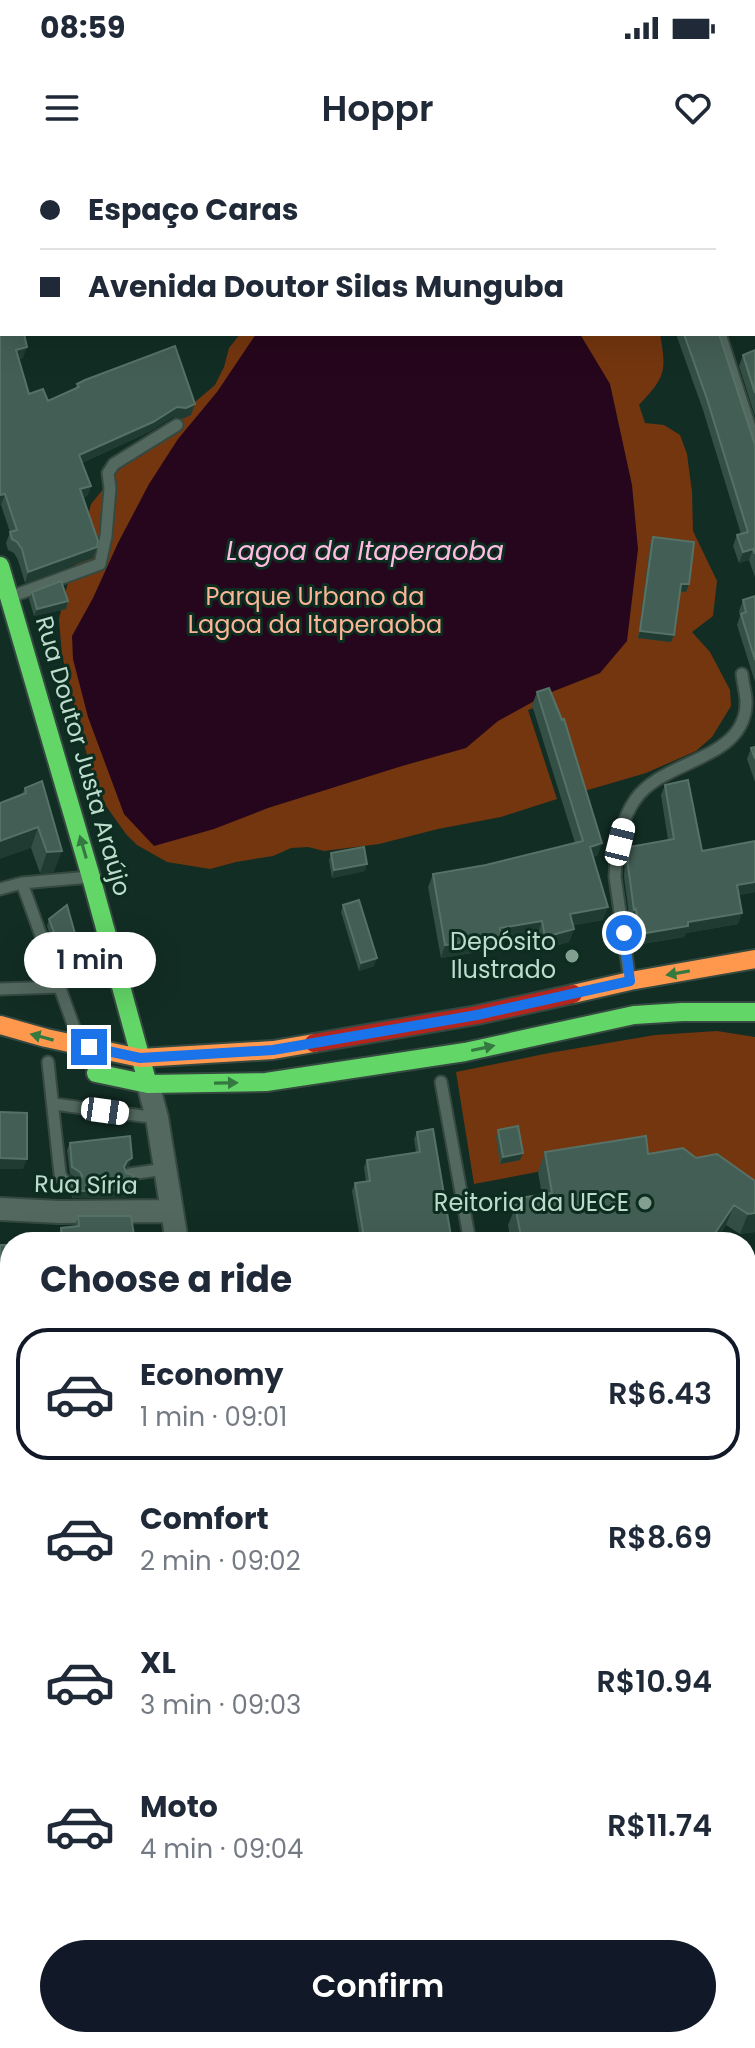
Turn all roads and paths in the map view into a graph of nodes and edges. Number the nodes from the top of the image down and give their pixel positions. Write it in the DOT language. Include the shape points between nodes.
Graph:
graph roads {
  1 [pos="721,336"];
  2 [pos="177,425"];
  3 [pos="755,443"];
  4 [pos="0,566"];
  5 [pos="10,597"];
  6 [pos="9,626"];
  7 [pos="742,674"];
  8 [pos="91,877"];
  9 [pos="22,883"];
  10 [pos="0,889"];
  11 [pos="755,959"];
  12 [pos="630,981"];
  13 [pos="60,987"];
  14 [pos="0,989"];
  15 [pos="755,1012"];
  16 [pos="0,1025"];
  17 [pos="81,1045"];
  18 [pos="26,1057"];
  19 [pos="140,1058"];
  20 [pos="61,1065"];
  21 [pos="441,1082"];
  22 [pos="148,1084"];
  23 [pos="54,1104"];
  24 [pos="157,1118"];
  25 [pos="165,1169"];
  26 [pos="130,1174"];
  27 [pos="71,1184"];
  28 [pos="0,1209"];
  29 [pos="171,1211"];
  30 [pos="175,1232"];
  31 [pos="468,1232"];
  1 -- 3 [label="lane"];
  2 -- 5 [label="lane" via="108,473 100,564"];
  4 -- 5 [label="main road, Rua Doutor Justa Araújo"];
  5 -- 6 [label="main road, Rua Doutor Justa Araújo"];
  8 -- 6 [label="main road, Rua Doutor Justa Araújo, one-way"];
  7 -- 12 [label="lane" via="746,701 737,733 726,744 657,778 626,815 615,877"];
  8 -- 9 [label="lane"];
  8 -- 19 [label="main road, Rua Doutor Justa Araújo"];
  9 -- 10 [label="lane"];
  9 -- 13 [label="lane"];
  11 -- 12 [label="main road, one-way"];
  12 -- 19 [label="main road" via="477,1015 273,1050"];
  13 -- 14 [label="lane"];
  13 -- 17 [label="lane"];
  22 -- 15 [label="main road, one-way" via="266,1082 465,1052 634,1015"];
  17 -- 16 [label="main road, one-way"];
  17 -- 19 [label="main road"];
  18 -- 20 [label="main road"];
  19 -- 22 [label="main road, Rua Doutor Justa Araújo"];
  20 -- 22 [label="main road"];
  20 -- 23 [label="lane"];
  21 -- 31 [label="lane"];
  22 -- 24 [label="street, Rua Doutor Justa Araújo"];
  23 -- 24 [label="lane"];
  23 -- 27 [label="lane" via="60,1174"];
  24 -- 25 [label="street, Rua Doutor Justa Araújo"];
  25 -- 26 [label="lane"];
  25 -- 29 [label="street, Rua Doutor Justa Araújo"];
  28 -- 29 [label="street, Rua Síria"];
  29 -- 30 [label="street, Rua Doutor Justa Araújo"];
}
